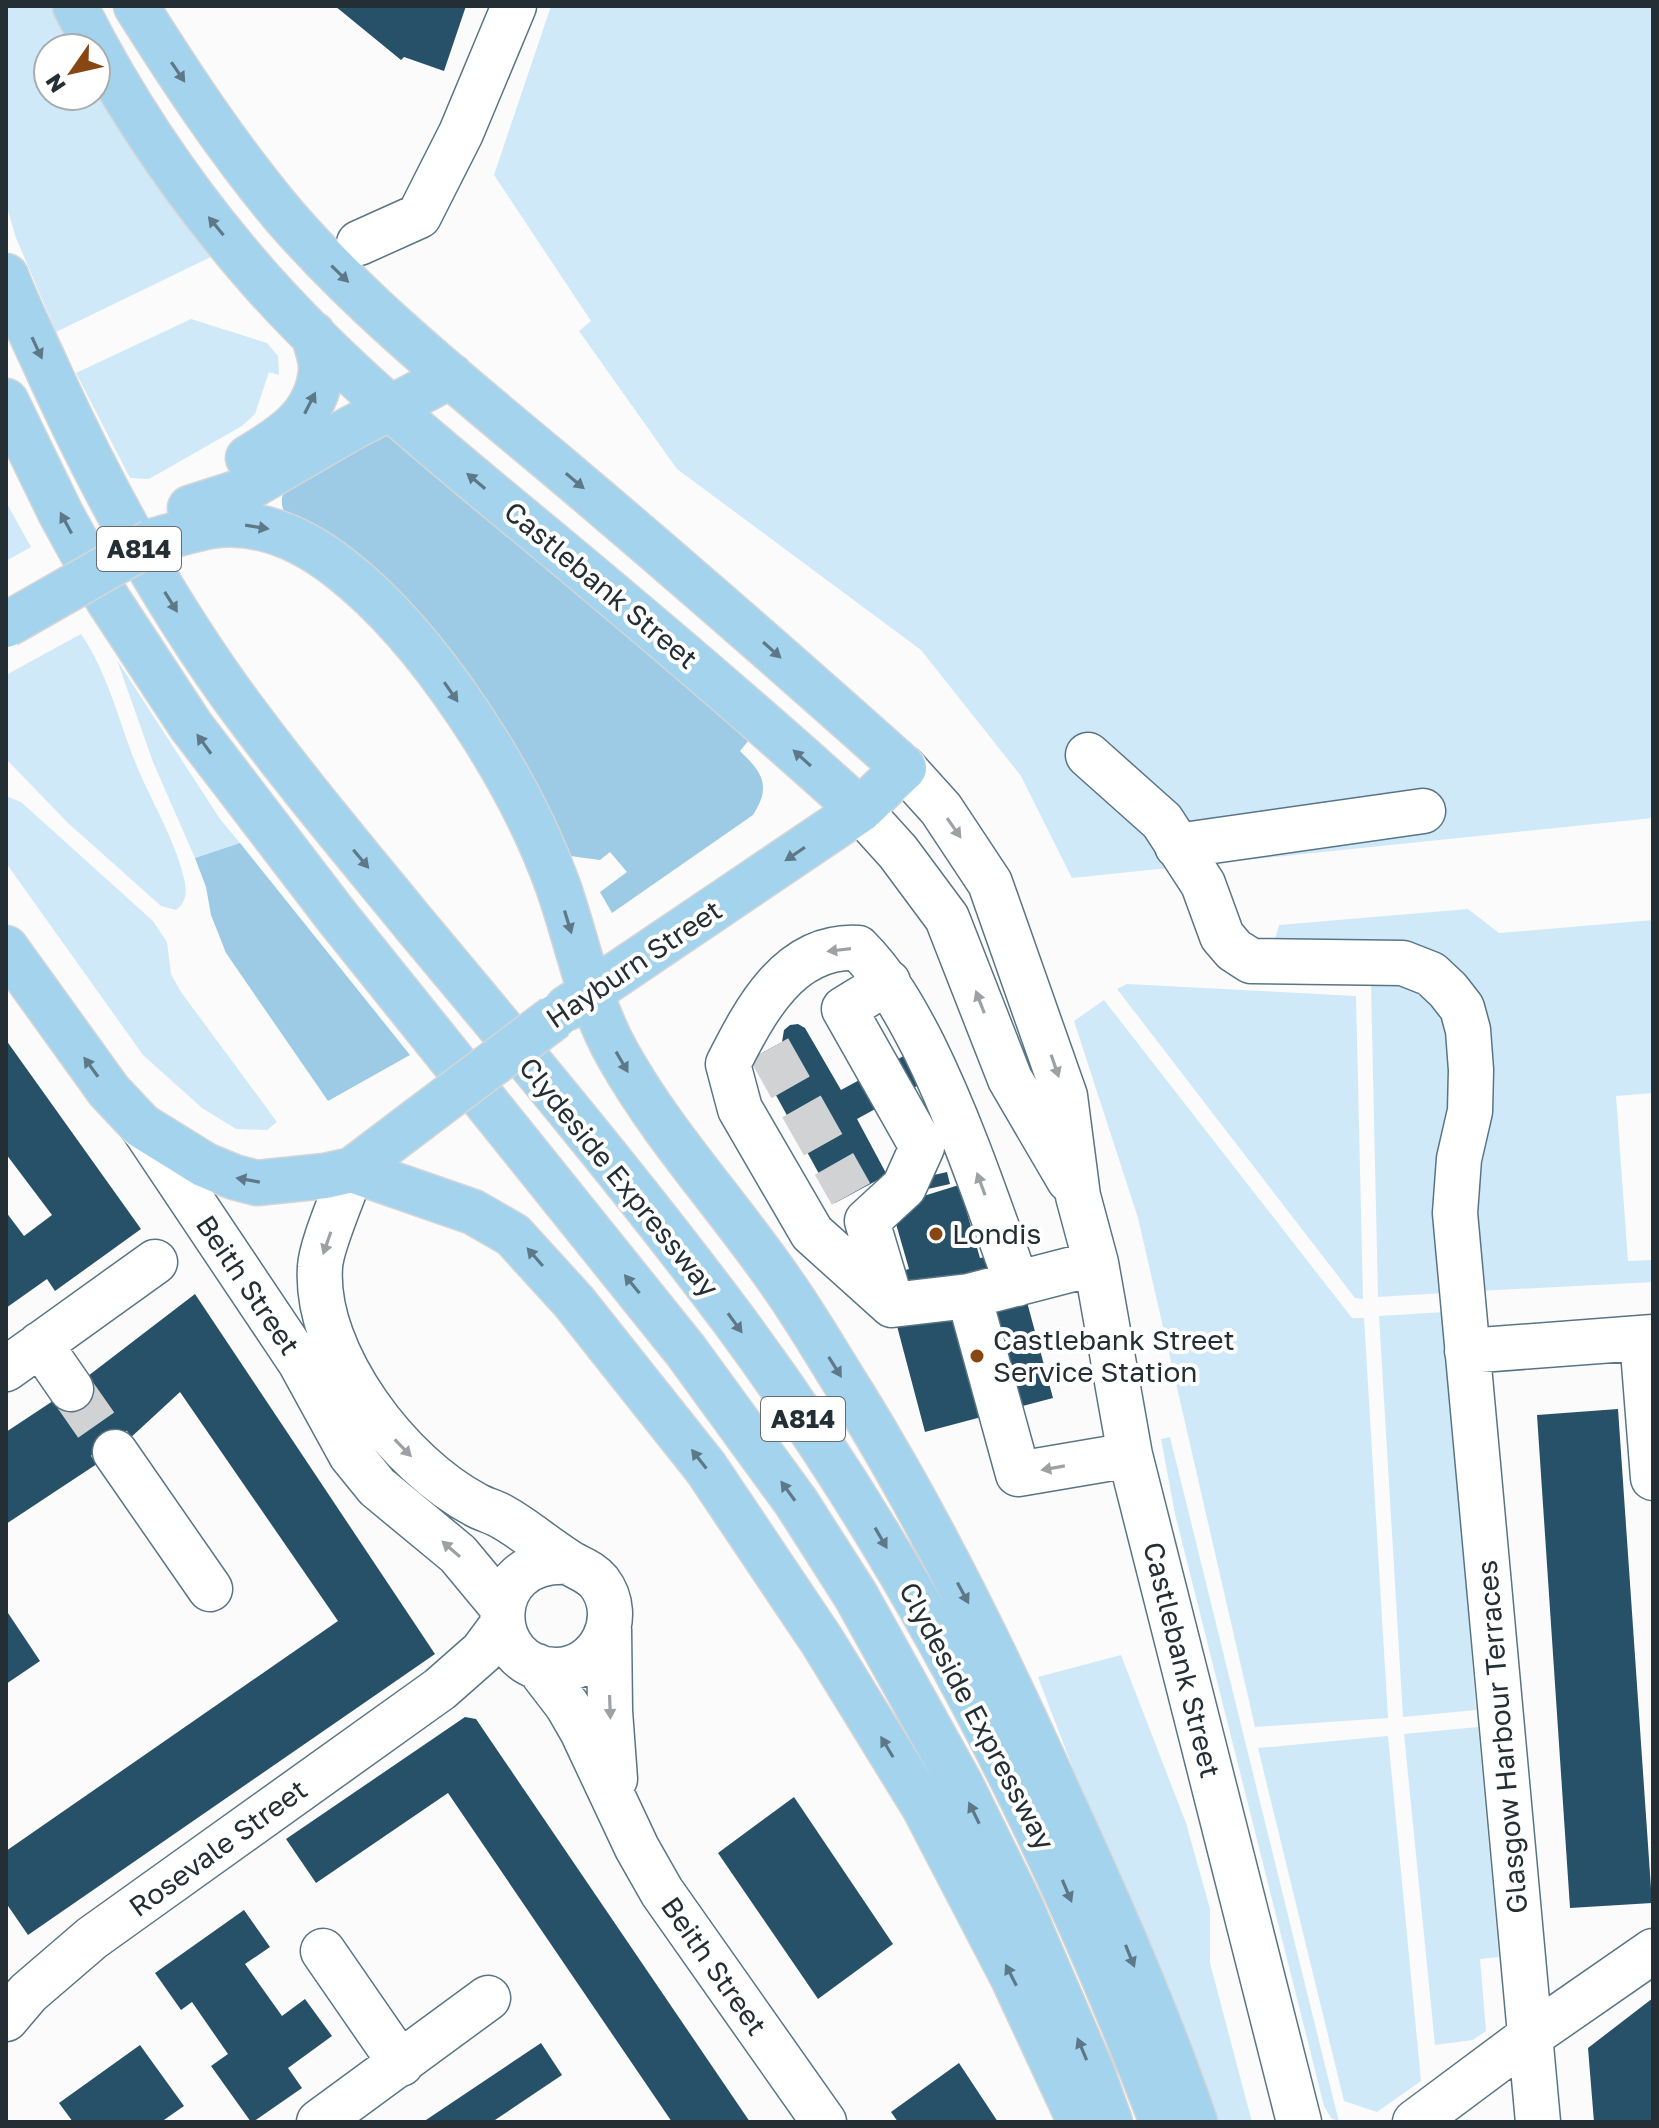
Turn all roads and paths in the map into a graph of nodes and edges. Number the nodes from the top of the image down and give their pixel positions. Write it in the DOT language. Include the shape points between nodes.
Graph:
graph roads {
  1 [pos="75,6"];
  2 [pos="136,6"];
  3 [pos="514,6"];
  4 [pos="359,243"];
  5 [pos="6,276"];
  6 [pos="313,334"];
  7 [pos="451,376"];
  8 [pos="6,401"];
  9 [pos="391,408"];
  10 [pos="190,508"];
  11 [pos="153,541"];
  12 [pos="6,625"];
  13 [pos="1088,755"];
  14 [pos="904,768"];
  15 [pos="860,810"];
  16 [pos="1423,811"];
  17 [pos="1177,846"];
  18 [pos="6,948"];
  19 [pos="888,982"];
  20 [pos="572,1004"];
  21 [pos="142,1126"];
  22 [pos="352,1170"];
  23 [pos="1078,1196"];
  24 [pos="155,1262"];
  25 [pos="1096,1263"];
  26 [pos="1017,1284"];
  27 [pos="969,1296"];
  28 [pos="892,1305"];
  29 [pos="1648,1337"];
  30 [pos="1467,1351"];
  31 [pos="23,1357"];
  32 [pos="71,1389"];
  33 [pos="115,1452"];
  34 [pos="1130,1455"];
  35 [pos="1653,1478"];
  36 [pos="568,1562"];
  37 [pos="210,1589"];
  38 [pos="502,1616"];
  39 [pos="609,1629"];
  40 [pos="532,1664"];
  41 [pos="440,1689"];
  42 [pos="616,1803"];
  43 [pos="323,1951"];
  44 [pos="1653,1951"];
  45 [pos="488,1998"];
  46 [pos="6,2019"];
  47 [pos="1529,2037"];
  48 [pos="401,2064"];
  49 [pos="319,2122"];
  50 [pos="824,2122"];
  51 [pos="1080,2122"];
  52 [pos="1110,2122"];
  53 [pos="1162,2122"];
  54 [pos="1195,2122"];
  55 [pos="1299,2122"];
  56 [pos="1415,2122"];
  57 [pos="1538,2122"];
  6 -- 1 [label="main road, Castlebank Street, one-way" via="266,286 177,176 118,86"];
  2 -- 7 [label="main road, Castlebank Street, one-way" via="218,130 285,216 391,325"];
  3 -- 4 [label="street" via="461,133 419,216"];
  5 -- 53 [label="main road, Clydeside Expressway / A814, one-way" via="120,515 229,690 311,799 733,1319 865,1511 977,1706 1060,1875"];
  6 -- 9 [label="main road, Castlebank Street"];
  10 -- 6 [label="main road, one-way" via="230,469 303,418 316,394 321,368"];
  7 -- 9 [label="main road"];
  7 -- 14 [label="main road, Castlebank Street, one-way"];
  52 -- 8 [label="main road, Clydeside Expressway / A814, one-way" via="1020,1905 961,1785 805,1515 686,1351 191,726 107,598"];
  9 -- 10 [label="main road" via="243,491"];
  15 -- 9 [label="main road, Castlebank Street, one-way"];
  10 -- 11 [label="main road"];
  11 -- 12 [label="main road, bridge"];
  11 -- 20 [label="main road, one-way" via="211,526 271,529 339,567 396,622 510,780 538,836 560,892"];
  13 -- 17 [label="street" via="1162,821"];
  14 -- 15 [label="main road, Hayburn Street"];
  14 -- 23 [label="street, Castlebank Street, one-way" via="941,809 990,883 1065,1096"];
  15 -- 20 [label="main road, Hayburn Street, one-way"];
  23 -- 15 [label="street, Castlebank Street, one-way" via="1010,1079 947,918"];
  16 -- 17 [label="street"];
  17 -- 30 [label="street, Glasgow Harbour Terraces" via="1203,884 1222,936 1251,961 1403,963 1431,974 1462,1008 1469,1043 1470,1111 1455,1213"];
  21 -- 18 [label="main road, Beith Street, one-way" via="109,1091"];
  26 -- 19 [label="street, one-way" via="945,1090"];
  19 -- 28 [label="street" via="844,1009 915,1163 904,1187 859,1208"];
  19 -- 28 [label="street, one-way" via="858,948 836,947 805,960 775,987 751,1040 728,1064 740,1109 812,1233"];
  20 -- 22 [label="main road, Hayburn Street, bridge"];
  20 -- 54 [label="main road, one-way" via="614,1049 649,1108 781,1282 909,1491 973,1613 1109,1903"];
  22 -- 21 [label="main road, Hayburn Street, one-way" via="257,1183 205,1165"];
  38 -- 21 [label="street, Beith Street, one-way" via="458,1554 377,1487 351,1455 300,1362"];
  22 -- 36 [label="street, Beith Street, one-way" via="320,1277 327,1328 356,1386 381,1425 438,1480"];
  51 -- 22 [label="main road, one-way" via="924,1807 706,1468 574,1302 513,1235 451,1203"];
  23 -- 25 [label="street, Castlebank Street"];
  24 -- 31 [label="street"];
  25 -- 26 [label="street"];
  25 -- 34 [label="street, Castlebank Street"];
  26 -- 27 [label="street"];
  27 -- 28 [label="street"];
  34 -- 27 [label="street, one-way" via="1018,1474"];
  29 -- 30 [label="street"];
  29 -- 35 [label="street"];
  30 -- 47 [label="street, Glasgow Harbour Terraces"];
  31 -- 32 [label="street"];
  33 -- 37 [label="street"];
  34 -- 55 [label="street, Castlebank Street"];
  36 -- 38 [label="street" via="534,1565 519,1575 508,1589"];
  36 -- 39 [label="street, Beith Street" via="601,1586 611,1612"];
  38 -- 40 [label="street, Beith Street" via="509,1643"];
  38 -- 41 [label="street, Rosevale Street" via="482,1652"];
  39 -- 40 [label="street" via="590,1658 574,1667 555,1670"];
  39 -- 42 [label="street, Beith Street, one-way"];
  40 -- 41 [label="street, Rosevale Street"];
  40 -- 42 [label="street, Beith Street" via="567,1705"];
  41 -- 46 [label="street, Rosevale Street" via="92,1938"];
  42 -- 50 [label="street, Beith Street" via="665,1896"];
  43 -- 48 [label="street"];
  44 -- 47 [label="street"];
  45 -- 48 [label="street"];
  47 -- 56 [label="street"];
  47 -- 57 [label="street, Glasgow Harbour Terraces"];
  48 -- 49 [label="street"];
}
